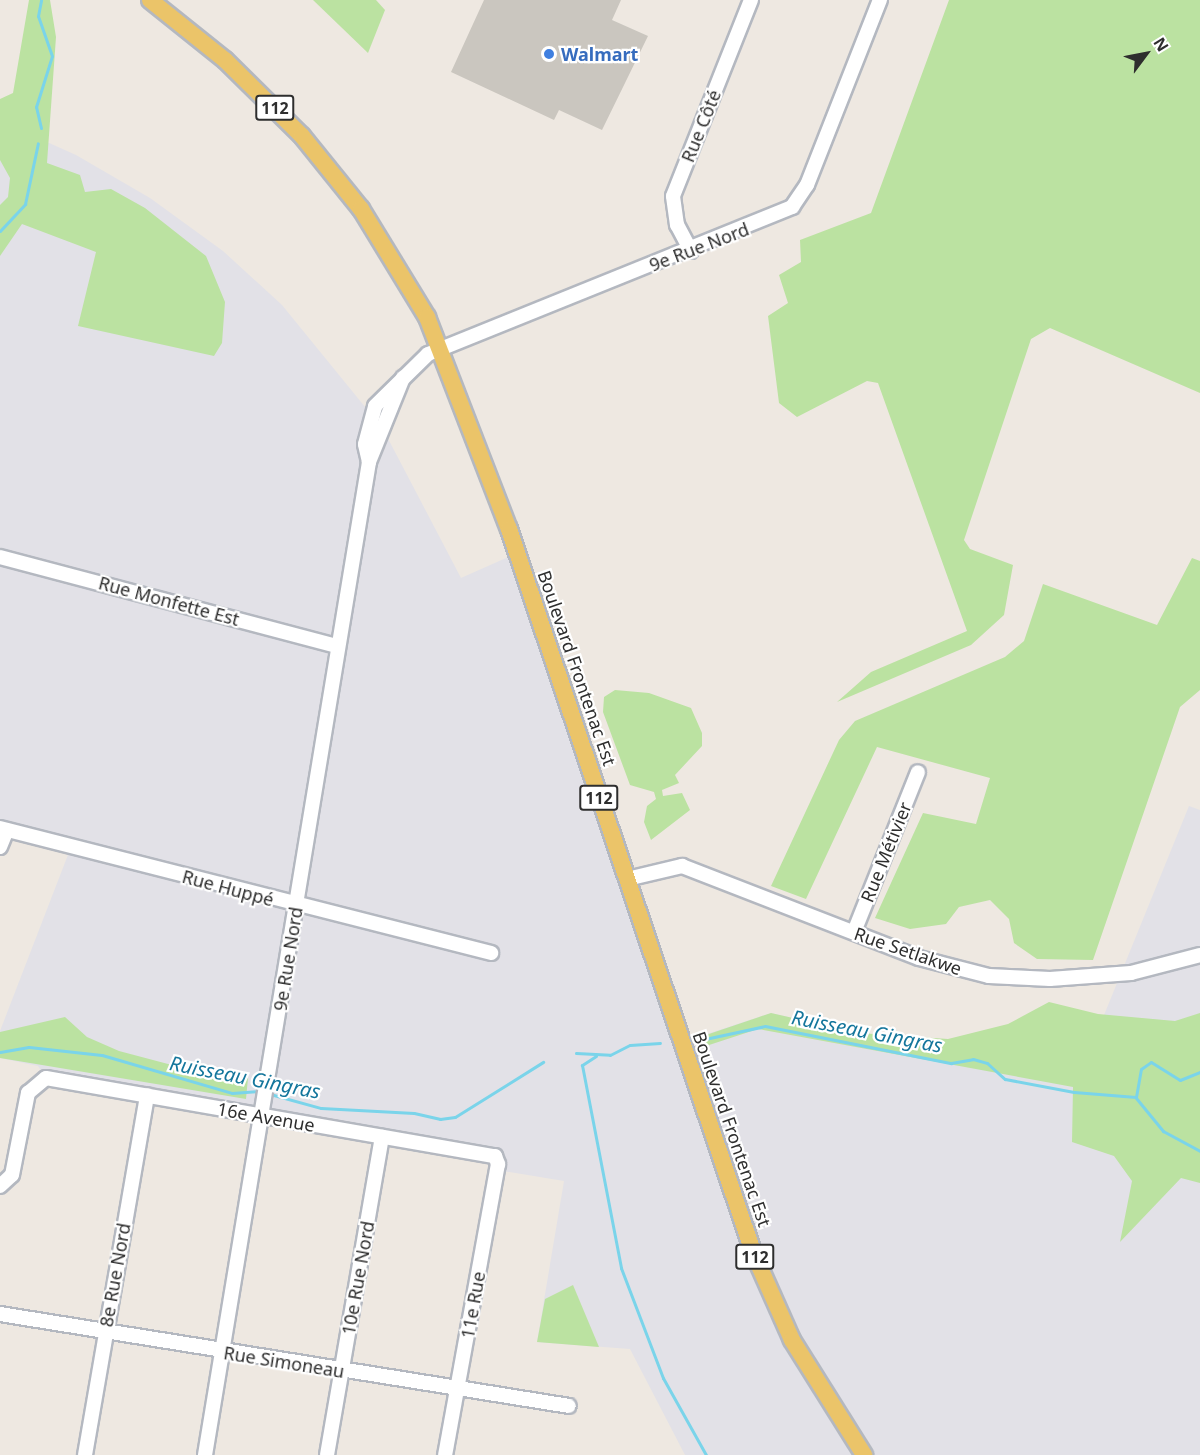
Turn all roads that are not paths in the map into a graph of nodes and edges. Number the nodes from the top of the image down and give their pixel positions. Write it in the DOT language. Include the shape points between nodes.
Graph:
graph roads {
  1 [pos="150,0"];
  2 [pos="751,0"];
  3 [pos="880,0"];
  4 [pos="691,251"];
  5 [pos="441,347"];
  6 [pos="0,557"];
  7 [pos="337,646"];
  8 [pos="918,772"];
  9 [pos="4,829"];
  10 [pos="0,848"];
  11 [pos="627,879"];
  12 [pos="297,905"];
  13 [pos="854,932"];
  14 [pos="491,953"];
  15 [pos="1200,955"];
  16 [pos="147,1095"];
  17 [pos="262,1116"];
  18 [pos="382,1137"];
  19 [pos="495,1156"];
  20 [pos="0,1186"];
  21 [pos="0,1314"];
  22 [pos="105,1331"];
  23 [pos="222,1352"];
  24 [pos="342,1372"];
  25 [pos="457,1389"];
  26 [pos="569,1406"];
  27 [pos="85,1455"];
  28 [pos="205,1455"];
  29 [pos="327,1455"];
  30 [pos="446,1455"];
  31 [pos="864,1455"];
  1 -- 5 [label="main road, Boulevard Frontenac Est / 112" via="264,96 333,172 386,247"];
  2 -- 4 [label="street, Rue Côté" via="674,196 675,219"];
  3 -- 4 [label="street, 9e Rue Nord" via="798,202"];
  4 -- 5 [label="street, 9e Rue Nord"];
  5 -- 7 [label="street, 9e Rue Nord" via="403,378 372,412 365,444 369,462"];
  5 -- 11 [label="main road, Boulevard Frontenac Est / 112" via="509,529"];
  6 -- 7 [label="street, Rue Monfette Est"];
  7 -- 12 [label="street, 9e Rue Nord"];
  8 -- 13 [label="street, Rue Métivier"];
  9 -- 10 [label="street"];
  9 -- 12 [label="street, Rue Huppé"];
  11 -- 13 [label="street, Rue Setlakwe" via="682,866"];
  11 -- 31 [label="main road, Boulevard Frontenac Est / 112" via="753,1252 792,1340"];
  12 -- 14 [label="street, Rue Huppé"];
  12 -- 17 [label="street, 9e Rue Nord"];
  13 -- 15 [label="street, Rue Setlakwe" via="953,968 1019,978 1131,973"];
  16 -- 17 [label="street, 16e Avenue"];
  16 -- 20 [label="street, 16e Avenue" via="38,1081 27,1093 12,1175"];
  16 -- 22 [label="street, 8e Rue Nord"];
  17 -- 18 [label="street, 16e Avenue"];
  17 -- 23 [label="street, 9e Rue Nord"];
  18 -- 19 [label="street, 16e Avenue"];
  18 -- 24 [label="street, 10e Rue Nord"];
  19 -- 25 [label="street, 11e Rue" via="498,1164"];
  21 -- 22 [label="street, Rue Simoneau"];
  22 -- 23 [label="street, Rue Simoneau"];
  22 -- 27 [label="street, 8e Rue Nord"];
  23 -- 24 [label="street, Rue Simoneau"];
  23 -- 28 [label="street, 9e Rue Nord"];
  24 -- 25 [label="street, Rue Simoneau"];
  24 -- 29 [label="street, 10e Rue Nord"];
  25 -- 26 [label="street, Rue Simoneau"];
  25 -- 30 [label="street, 11e Rue"];
}
